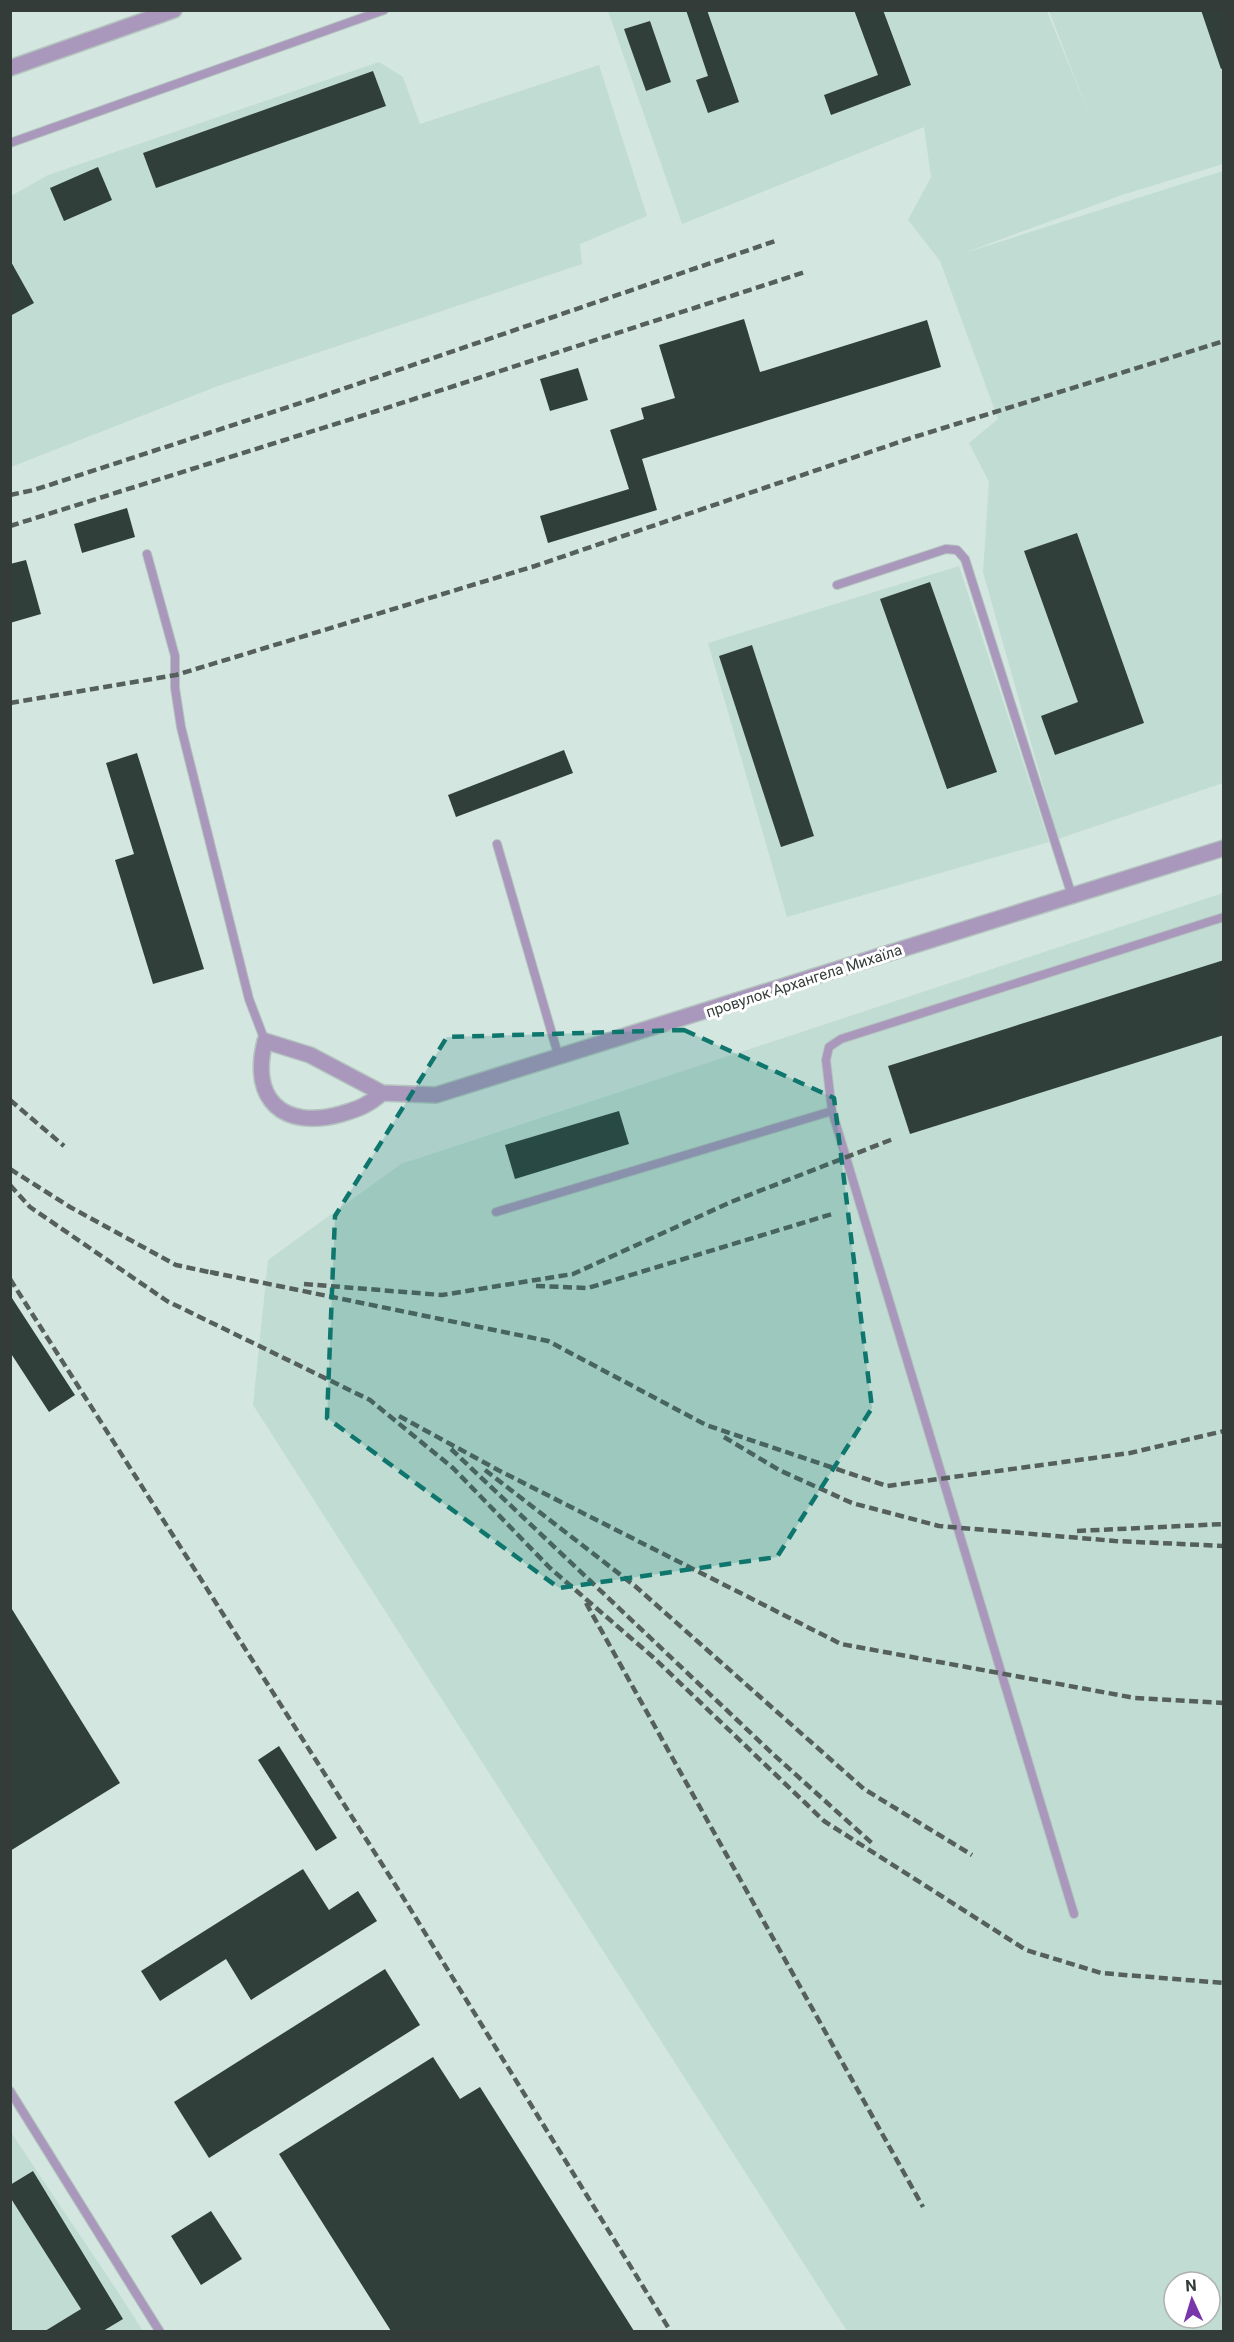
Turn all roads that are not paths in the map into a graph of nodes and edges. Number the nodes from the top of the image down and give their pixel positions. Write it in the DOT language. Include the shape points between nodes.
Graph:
graph roads {
  1 [pos="174,10"];
  2 [pos="384,10"];
  3 [pos="10,68"];
  4 [pos="10,142"];
  5 [pos="147,554"];
  6 [pos="837,585"];
  7 [pos="497,844"];
  8 [pos="1224,848"];
  9 [pos="1072,896"];
  10 [pos="1224,917"];
  11 [pos="265,1041"];
  12 [pos="559,1058"];
  13 [pos="382,1093"];
  14 [pos="832,1111"];
  15 [pos="496,1212"];
  16 [pos="1074,1914"];
  17 [pos="10,2091"];
  18 [pos="159,2331"];
  1 -- 3 [label="street"];
  2 -- 4 [label="lane"];
  5 -- 11 [label="lane" via="175,656 181,727 249,999"];
  6 -- 9 [label="lane" via="946,549 957,550 965,559"];
  7 -- 12 [label="lane"];
  8 -- 9 [label="street, провулок Архангела Михаїла"];
  9 -- 12 [label="street, провулок Архангела Михаїла"];
  10 -- 14 [label="lane" via="841,1039 829,1047 826,1060"];
  11 -- 13 [label="street, провулок Архангела Михаїла" via="310,1055"];
  11 -- 13 [label="street" via="262,1071 268,1098 282,1112 302,1120 320,1120 364,1107"];
  12 -- 13 [label="street, провулок Архангела Михаїла" via="435,1095"];
  14 -- 15 [label="lane"];
  14 -- 16 [label="lane"];
  17 -- 18 [label="lane"];
}
